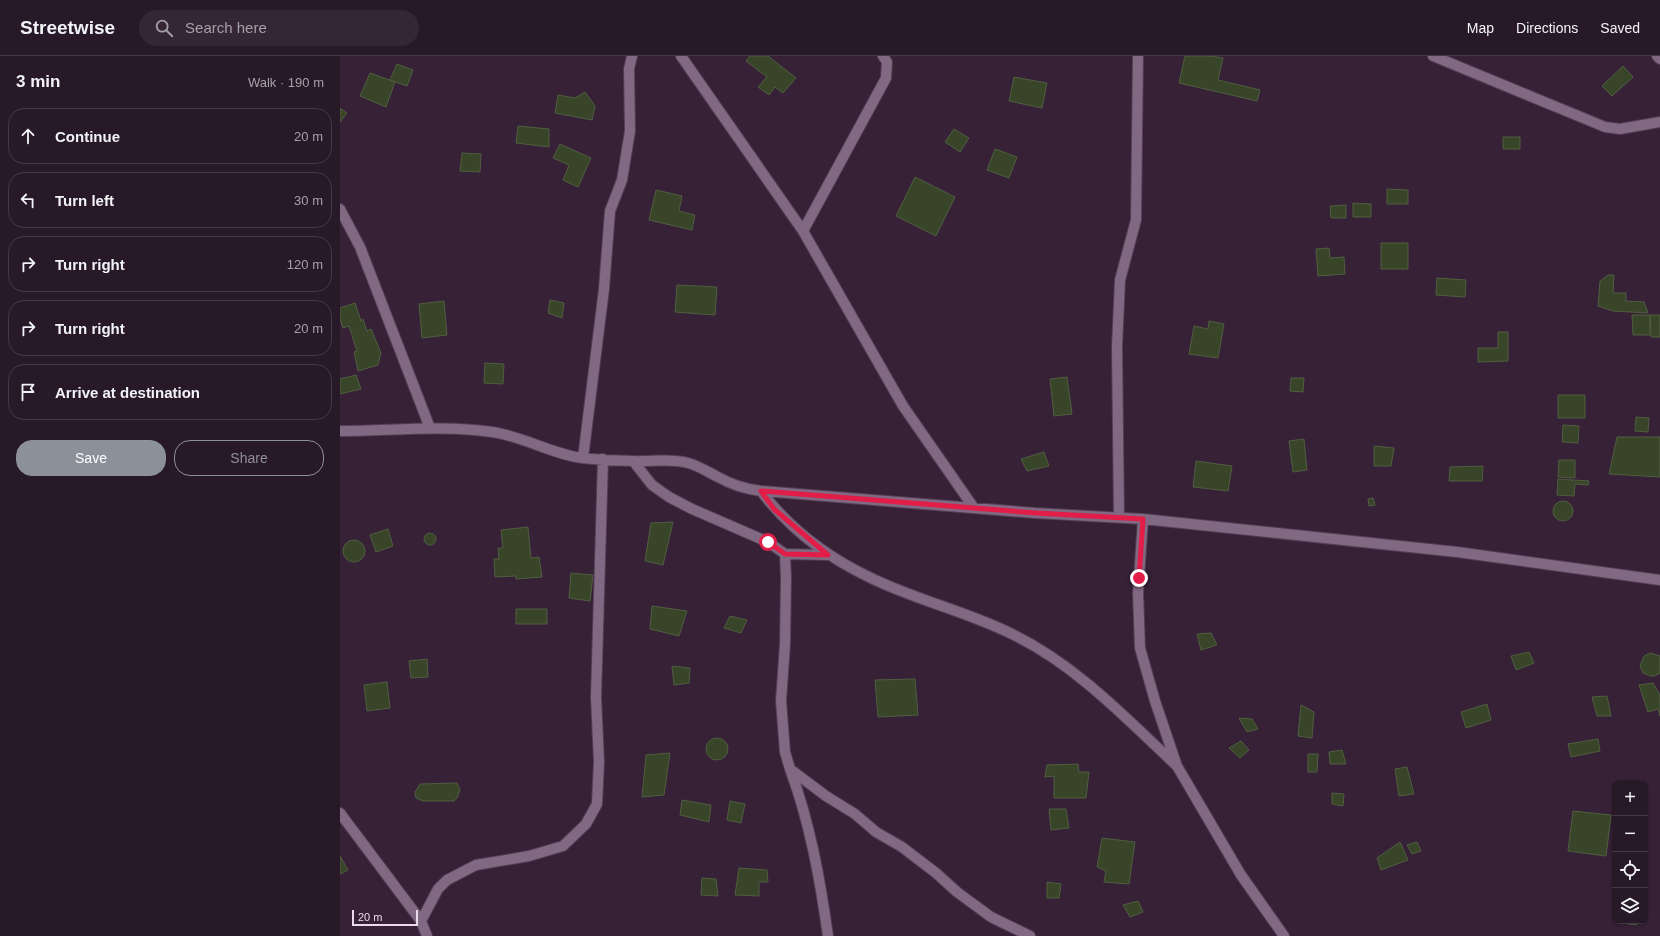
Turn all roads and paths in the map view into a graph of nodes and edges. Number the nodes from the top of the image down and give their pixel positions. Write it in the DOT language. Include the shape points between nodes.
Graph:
graph roads {
  1 [pos="632,56"];
  2 [pos="681,56"];
  3 [pos="883,56"];
  4 [pos="1138,56"];
  5 [pos="1433,56"];
  6 [pos="1657,56"];
  7 [pos="1660,58"];
  8 [pos="1660,122"];
  9 [pos="340,209"];
  10 [pos="803,231"];
  11 [pos="430,428"];
  12 [pos="340,431"];
  13 [pos="583,458"];
  14 [pos="603,459"];
  15 [pos="634,462"];
  16 [pos="761,491"];
  17 [pos="974,508"];
  18 [pos="1119,517"];
  19 [pos="1143,519"];
  20 [pos="785,554"];
  21 [pos="828,555"];
  22 [pos="1660,580"];
  23 [pos="1177,766"];
  24 [pos="790,769"];
  25 [pos="340,813"];
  26 [pos="421,921"];
  27 [pos="427,936"];
  28 [pos="828,936"];
  29 [pos="1030,936"];
  30 [pos="1284,936"];
  1 -- 13 [label="street" via="629,69 630,131 622,180 610,211 604,289"];
  2 -- 10 [label="street"];
  3 -- 10 [label="street" via="887,62 886,78"];
  4 -- 18 [label="street" via="1136,220 1120,280"];
  5 -- 8 [label="street" via="1605,127 1620,129"];
  6 -- 7 [label="street"];
  9 -- 11 [label="street" via="360,247"];
  10 -- 17 [label="street" via="903,406"];
  11 -- 12 [label="street"];
  11 -- 13 [label="street" via="492,432 517,437"];
  13 -- 14 [label="street"];
  14 -- 15 [label="street"];
  14 -- 26 [label="street" via="596,697 599,762 597,804 586,824 563,846 529,856 476,866 447,880 438,889"];
  15 -- 16 [label="street" via="661,460 687,463 701,467 741,488"];
  15 -- 20 [label="street" via="652,485 670,497 768,542"];
  16 -- 17 [label="street"];
  16 -- 21 [label="street" via="774,509"];
  17 -- 18 [label="street"];
  18 -- 19 [label="street"];
  19 -- 22 [label="street" via="1457,552"];
  19 -- 23 [label="street" via="1138,593 1140,648"];
  20 -- 21 [label="street"];
  20 -- 24 [label="street" via="785,644 781,701 785,752"];
  21 -- 23 [label="street" via="869,577 1013,634 1049,655 1081,678"];
  23 -- 30 [label="street" via="1241,875"];
  24 -- 28 [label="street" via="810,837"];
  24 -- 29 [label="street" via="855,814 876,832 902,847 991,917"];
  25 -- 26 [label="street"];
  26 -- 27 [label="street"];
}
